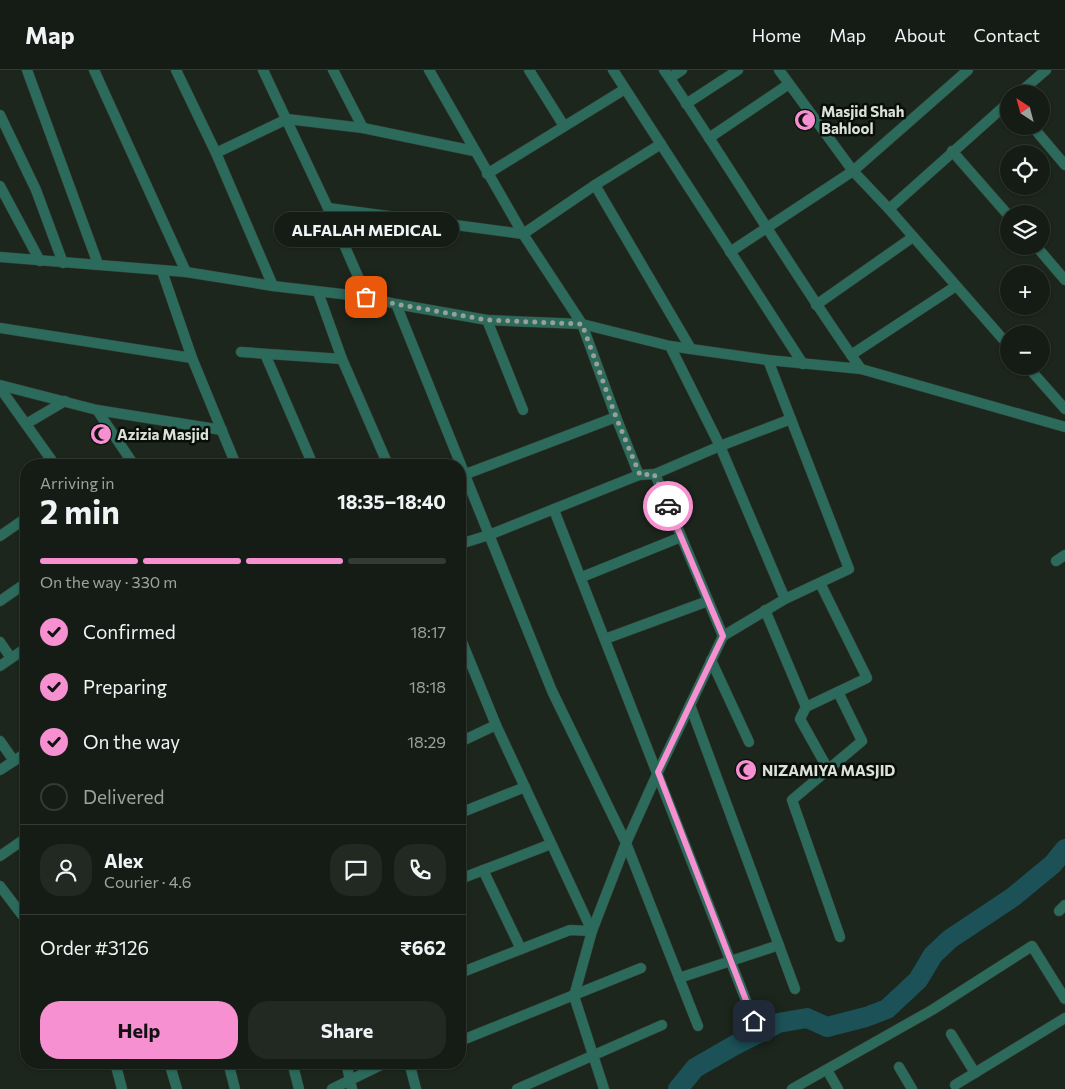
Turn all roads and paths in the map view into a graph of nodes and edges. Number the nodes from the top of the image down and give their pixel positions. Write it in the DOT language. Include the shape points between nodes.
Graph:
graph roads {
  1 [pos="27,70"];
  2 [pos="94,70"];
  3 [pos="176,70"];
  4 [pos="263,70"];
  5 [pos="333,70"];
  6 [pos="429,70"];
  7 [pos="529,70"];
  8 [pos="613,70"];
  9 [pos="682,70"];
  10 [pos="738,70"];
  11 [pos="779,70"];
  12 [pos="968,70"];
  13 [pos="1046,70"];
  14 [pos="667,74"];
  15 [pos="789,84"];
  16 [pos="1028,85"];
  17 [pos="625,89"];
  18 [pos="686,104"];
  19 [pos="1000,110"];
  20 [pos="0,114"];
  21 [pos="287,119"];
  22 [pos="564,126"];
  23 [pos="363,128"];
  24 [pos="1040,135"];
  25 [pos="709,138"];
  26 [pos="661,144"];
  27 [pos="474,151"];
  28 [pos="952,152"];
  29 [pos="216,153"];
  30 [pos="1065,165"];
  31 [pos="853,171"];
  32 [pos="487,174"];
  33 [pos="595,185"];
  34 [pos="0,186"];
  35 [pos="1000,206"];
  36 [pos="328,208"];
  37 [pos="889,209"];
  38 [pos="768,228"];
  39 [pos="523,234"];
  40 [pos="913,237"];
  41 [pos="730,252"];
  42 [pos="1044,255"];
  43 [pos="0,258"];
  44 [pos="40,261"];
  45 [pos="63,263"];
  46 [pos="98,264"];
  47 [pos="162,271"];
  48 [pos="186,272"];
  49 [pos="1065,280"];
  50 [pos="273,286"];
  51 [pos="956,286"];
  52 [pos="318,292"];
  53 [pos="366,297"];
  54 [pos="396,304"];
  55 [pos="816,305"];
  56 [pos="487,320"];
  57 [pos="582,324"];
  58 [pos="0,328"];
  59 [pos="1000,336"];
  60 [pos="670,346"];
  61 [pos="691,349"];
  62 [pos="241,352"];
  63 [pos="265,354"];
  64 [pos="851,355"];
  65 [pos="192,358"];
  66 [pos="342,358"];
  67 [pos="768,360"];
  68 [pos="804,364"];
  69 [pos="861,369"];
  70 [pos="1035,375"];
  71 [pos="0,386"];
  72 [pos="65,402"];
  73 [pos="97,410"];
  74 [pos="523,410"];
  75 [pos="1065,410"];
  76 [pos="616,417"];
  77 [pos="791,419"];
  78 [pos="26,424"];
  79 [pos="1065,427"];
  80 [pos="222,430"];
  81 [pos="720,446"];
  82 [pos="51,459"];
  83 [pos="130,459"];
  84 [pos="234,459"];
  85 [pos="310,459"];
  86 [pos="385,459"];
  87 [pos="460,459"];
  88 [pos="466,474"];
  89 [pos="654,474"];
  90 [pos="640,475"];
  91 [pos="554,510"];
  92 [pos="20,522"];
  93 [pos="489,535"];
  94 [pos="0,536"];
  95 [pos="681,537"];
  96 [pos="466,542"];
  97 [pos="582,577"];
  98 [pos="820,583"];
  99 [pos="20,587"];
  100 [pos="785,599"];
  101 [pos="0,601"];
  102 [pos="708,601"];
  103 [pos="765,610"];
  104 [pos="723,636"];
  105 [pos="605,639"];
  106 [pos="0,642"];
  107 [pos="20,652"];
  108 [pos="466,652"];
  109 [pos="11,658"];
  110 [pos="711,660"];
  111 [pos="0,666"];
  112 [pos="838,692"];
  113 [pos="690,705"];
  114 [pos="806,707"];
  115 [pos="496,725"];
  116 [pos="466,739"];
  117 [pos="0,741"];
  118 [pos="749,742"];
  119 [pos="20,757"];
  120 [pos="14,761"];
  121 [pos="0,770"];
  122 [pos="829,771"];
  123 [pos="658,772"];
  124 [pos="525,787"];
  125 [pos="466,810"];
  126 [pos="20,842"];
  127 [pos="626,843"];
  128 [pos="551,844"];
  129 [pos="0,856"];
  130 [pos="483,870"];
  131 [pos="466,877"];
  132 [pos="0,886"];
  133 [pos="20,912"];
  134 [pos="592,931"];
  135 [pos="840,937"];
  136 [pos="779,945"];
  137 [pos="521,949"];
  138 [pos="731,961"];
  139 [pos="641,968"];
  140 [pos="466,971"];
  141 [pos="679,978"];
  142 [pos="796,989"];
  143 [pos="574,996"];
  144 [pos="1065,999"];
  145 [pos="1065,1018"];
  146 [pos="754,1021"];
  147 [pos="662,1025"];
  148 [pos="698,1026"];
  149 [pos="951,1034"];
  150 [pos="466,1039"];
  151 [pos="594,1056"];
  152 [pos="899,1067"];
  153 [pos="117,1069"];
  154 [pos="171,1069"];
  155 [pos="230,1069"];
  156 [pos="294,1069"];
  157 [pos="348,1069"];
  158 [pos="376,1069"];
  159 [pos="411,1069"];
  160 [pos="827,1070"];
  161 [pos="975,1073"];
  162 [pos="351,1085"];
  163 [pos="955,1085"];
  164 [pos="122,1089"];
  165 [pos="177,1089"];
  166 [pos="235,1089"];
  167 [pos="299,1089"];
  168 [pos="332,1089"];
  169 [pos="416,1089"];
  170 [pos="517,1089"];
  171 [pos="604,1089"];
  172 [pos="792,1089"];
  173 [pos="838,1089"];
  174 [pos="912,1089"];
  1 -- 46 [label="street"];
  2 -- 48 [label="street"];
  3 -- 29 [label="street"];
  4 -- 21 [label="street"];
  5 -- 23 [label="street"];
  6 -- 27 [label="street"];
  7 -- 22 [label="street"];
  8 -- 17 [label="street"];
  9 -- 14 [label="street"];
  10 -- 18 [label="street"];
  11 -- 15 [label="street"];
  12 -- 31 [label="street"];
  13 -- 16 [label="street"];
  14 -- 18 [label="street"];
  15 -- 25 [label="street"];
  15 -- 31 [label="street"];
  17 -- 22 [label="street"];
  17 -- 26 [label="street"];
  18 -- 25 [label="street"];
  19 -- 28 [label="street"];
  20 -- 45 [label="street" via="36,190"];
  21 -- 23 [label="street"];
  21 -- 29 [label="street"];
  21 -- 36 [label="street"];
  22 -- 32 [label="street"];
  23 -- 27 [label="street"];
  24 -- 30 [label="street"];
  25 -- 38 [label="street"];
  26 -- 33 [label="street"];
  26 -- 41 [label="street"];
  27 -- 32 [label="street"];
  28 -- 35 [label="street"];
  28 -- 37 [label="street"];
  29 -- 50 [label="street"];
  31 -- 37 [label="street"];
  31 -- 38 [label="street"];
  32 -- 39 [label="street"];
  33 -- 39 [label="street"];
  33 -- 61 [label="street"];
  34 -- 44 [label="street"];
  36 -- 39 [label="street"];
  36 -- 53 [label="street"];
  37 -- 40 [label="street"];
  38 -- 41 [label="street"];
  38 -- 55 [label="street"];
  39 -- 57 [label="street"];
  40 -- 51 [label="street"];
  40 -- 55 [label="street"];
  41 -- 68 [label="street"];
  42 -- 49 [label="street"];
  43 -- 44 [label="street"];
  44 -- 45 [label="street"];
  45 -- 46 [label="street"];
  46 -- 47 [label="street"];
  47 -- 48 [label="street"];
  47 -- 65 [label="street"];
  48 -- 50 [label="street"];
  50 -- 52 [label="street"];
  51 -- 59 [label="street"];
  51 -- 64 [label="street"];
  52 -- 53 [label="street"];
  52 -- 66 [label="street"];
  53 -- 54 [label="street"];
  54 -- 56 [label="street"];
  54 -- 87 [label="street"];
  55 -- 64 [label="street"];
  56 -- 57 [label="street"];
  56 -- 74 [label="street"];
  57 -- 60 [label="street"];
  57 -- 76 [label="street"];
  58 -- 65 [label="street"];
  60 -- 61 [label="street"];
  60 -- 81 [label="street"];
  61 -- 67 [label="street"];
  62 -- 63 [label="street"];
  63 -- 66 [label="street"];
  63 -- 85 [label="street"];
  64 -- 69 [label="street"];
  65 -- 80 [label="street"];
  66 -- 86 [label="street"];
  67 -- 68 [label="street"];
  67 -- 77 [label="street"];
  68 -- 69 [label="street"];
  69 -- 79 [label="street"];
  70 -- 75 [label="street"];
  71 -- 72 [label="street"];
  71 -- 78 [label="street"];
  72 -- 73 [label="street"];
  72 -- 78 [label="street"];
  73 -- 80 [label="street"];
  73 -- 83 [label="street"];
  76 -- 88 [label="street"];
  76 -- 90 [label="street"];
  77 -- 81 [label="street"];
  77 -- 98 [label="street" via="849,569"];
  78 -- 82 [label="street"];
  80 -- 84 [label="street"];
  81 -- 89 [label="street"];
  81 -- 100 [label="street"];
  88 -- 93 [label="street"];
  89 -- 90 [label="street"];
  89 -- 95 [label="street"];
  90 -- 91 [label="street"];
  91 -- 93 [label="street"];
  91 -- 97 [label="street"];
  92 -- 94 [label="street"];
  93 -- 96 [label="street"];
  93 -- 127 [label="street" via="552,691"];
  95 -- 97 [label="street"];
  95 -- 102 [label="street"];
  97 -- 105 [label="street"];
  98 -- 100 [label="street"];
  98 -- 112 [label="street" via="867,678"];
  99 -- 101 [label="street"];
  100 -- 103 [label="street"];
  102 -- 104 [label="street"];
  102 -- 105 [label="street"];
  103 -- 104 [label="street"];
  103 -- 114 [label="street"];
  104 -- 110 [label="street"];
  105 -- 123 [label="street"];
  106 -- 109 [label="street"];
  107 -- 109 [label="street"];
  108 -- 115 [label="street"];
  109 -- 111 [label="street"];
  110 -- 113 [label="street"];
  110 -- 118 [label="street"];
  112 -- 114 [label="street"];
  112 -- 122 [label="street" via="862,741"];
  113 -- 123 [label="street"];
  113 -- 136 [label="street"];
  114 -- 122 [label="street" via="800,718"];
  115 -- 116 [label="street"];
  115 -- 124 [label="street"];
  117 -- 120 [label="street"];
  119 -- 120 [label="street"];
  120 -- 121 [label="street"];
  122 -- 135 [label="street" via="792,800"];
  123 -- 127 [label="street"];
  123 -- 138 [label="street"];
  124 -- 125 [label="street"];
  124 -- 128 [label="street"];
  126 -- 129 [label="street"];
  127 -- 134 [label="street"];
  127 -- 141 [label="street"];
  128 -- 130 [label="street"];
  128 -- 134 [label="street"];
  130 -- 131 [label="street"];
  130 -- 137 [label="street"];
  132 -- 133 [label="street"];
  134 -- 137 [label="street" via="570,930"];
  134 -- 143 [label="street"];
  136 -- 138 [label="street"];
  136 -- 142 [label="street"];
  137 -- 140 [label="street"];
  138 -- 141 [label="street"];
  138 -- 146 [label="street"];
  139 -- 143 [label="street"];
  141 -- 148 [label="street"];
  143 -- 150 [label="street"];
  143 -- 151 [label="street"];
  144 -- 160 [label="street" via="1032,946 932,1010"];
  145 -- 161 [label="street"];
  147 -- 151 [label="street"];
  149 -- 161 [label="street"];
  151 -- 170 [label="street"];
  151 -- 171 [label="street"];
  152 -- 174 [label="street"];
  153 -- 164 [label="street"];
  154 -- 165 [label="street"];
  155 -- 166 [label="street"];
  156 -- 167 [label="street"];
  157 -- 162 [label="street"];
  158 -- 162 [label="street"];
  159 -- 169 [label="street"];
  160 -- 172 [label="street"];
  160 -- 173 [label="street"];
  161 -- 163 [label="street"];
  162 -- 168 [label="street"];
}
